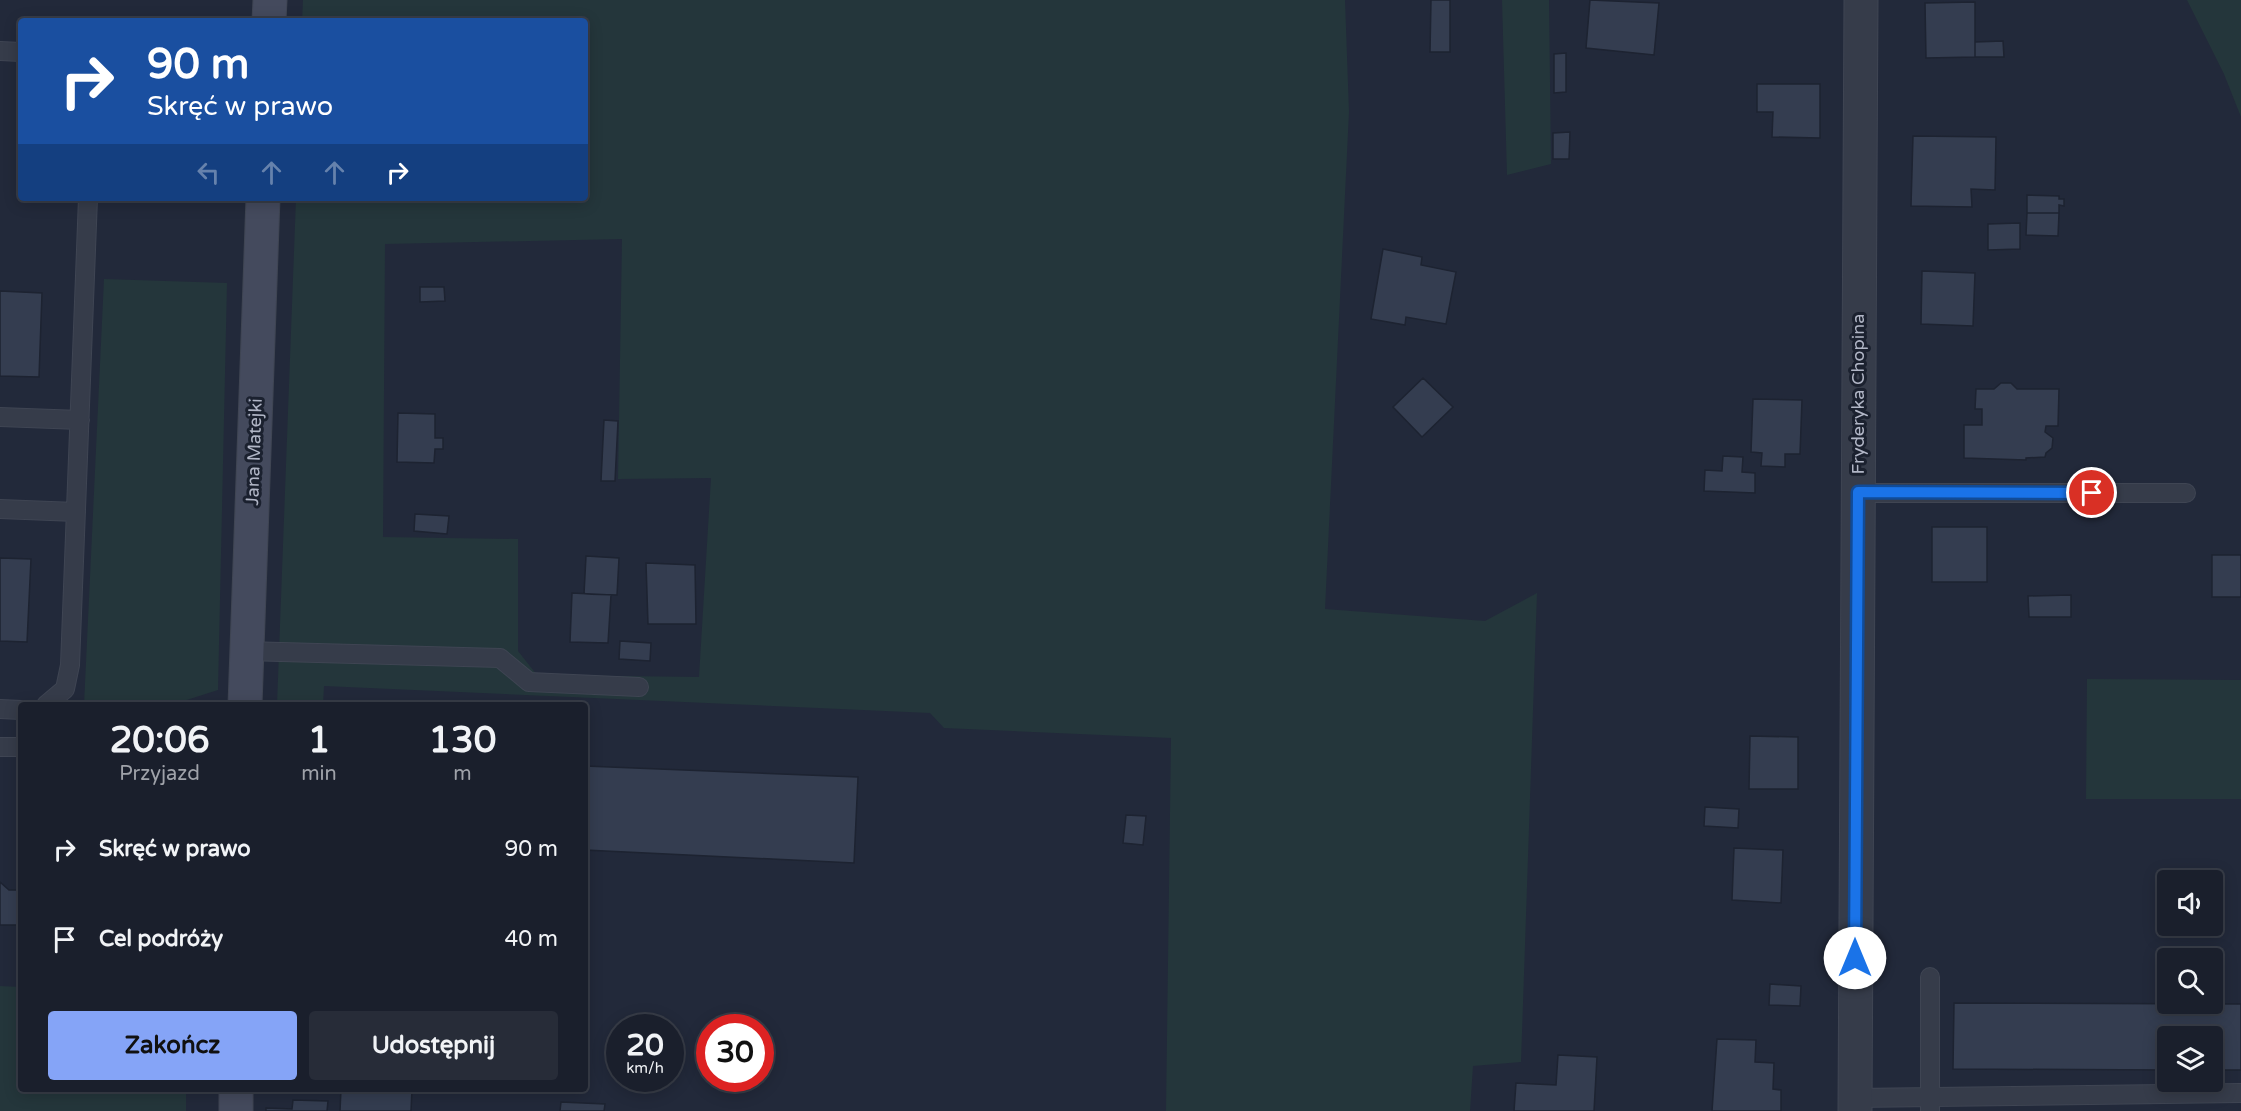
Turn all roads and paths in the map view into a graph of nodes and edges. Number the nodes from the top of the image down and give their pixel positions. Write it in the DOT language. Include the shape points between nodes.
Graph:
graph roads {
  1 [pos="270,0"];
  2 [pos="1861,0"];
  3 [pos="269,18"];
  4 [pos="0,51"];
  5 [pos="18,52"];
  6 [pos="88,201"];
  7 [pos="263,201"];
  8 [pos="0,417"];
  9 [pos="80,420"];
  10 [pos="1858,492"];
  11 [pos="2186,493"];
  12 [pos="0,509"];
  13 [pos="76,512"];
  14 [pos="247,651"];
  15 [pos="639,687"];
  16 [pos="50,702"];
  17 [pos="245,702"];
  18 [pos="0,709"];
  19 [pos="18,710"];
  20 [pos="0,747"];
  21 [pos="18,747"];
  22 [pos="1930,977"];
  23 [pos="236,1092"];
  24 [pos="2241,1094"];
  25 [pos="1855,1105"];
  26 [pos="1930,1105"];
  27 [pos="236,1111"];
  1 -- 3 [label="street"];
  2 -- 10 [label="street, Fryderyka Chopina"];
  4 -- 5 [label="lane"];
  6 -- 9 [label="lane"];
  7 -- 14 [label="street, Jana Matejki"];
  8 -- 9 [label="lane"];
  9 -- 13 [label="lane"];
  10 -- 11 [label="lane"];
  10 -- 25 [label="street, Fryderyka Chopina"];
  12 -- 13 [label="lane"];
  13 -- 16 [label="lane" via="70,665 65,690"];
  14 -- 15 [label="lane" via="500,658 529,682"];
  14 -- 17 [label="street, Jana Matejki"];
  18 -- 19 [label="lane"];
  20 -- 21 [label="lane"];
  22 -- 26 [label="lane"];
  23 -- 27 [label="street"];
  24 -- 26 [label="lane"];
  25 -- 26 [label="lane"];
}
